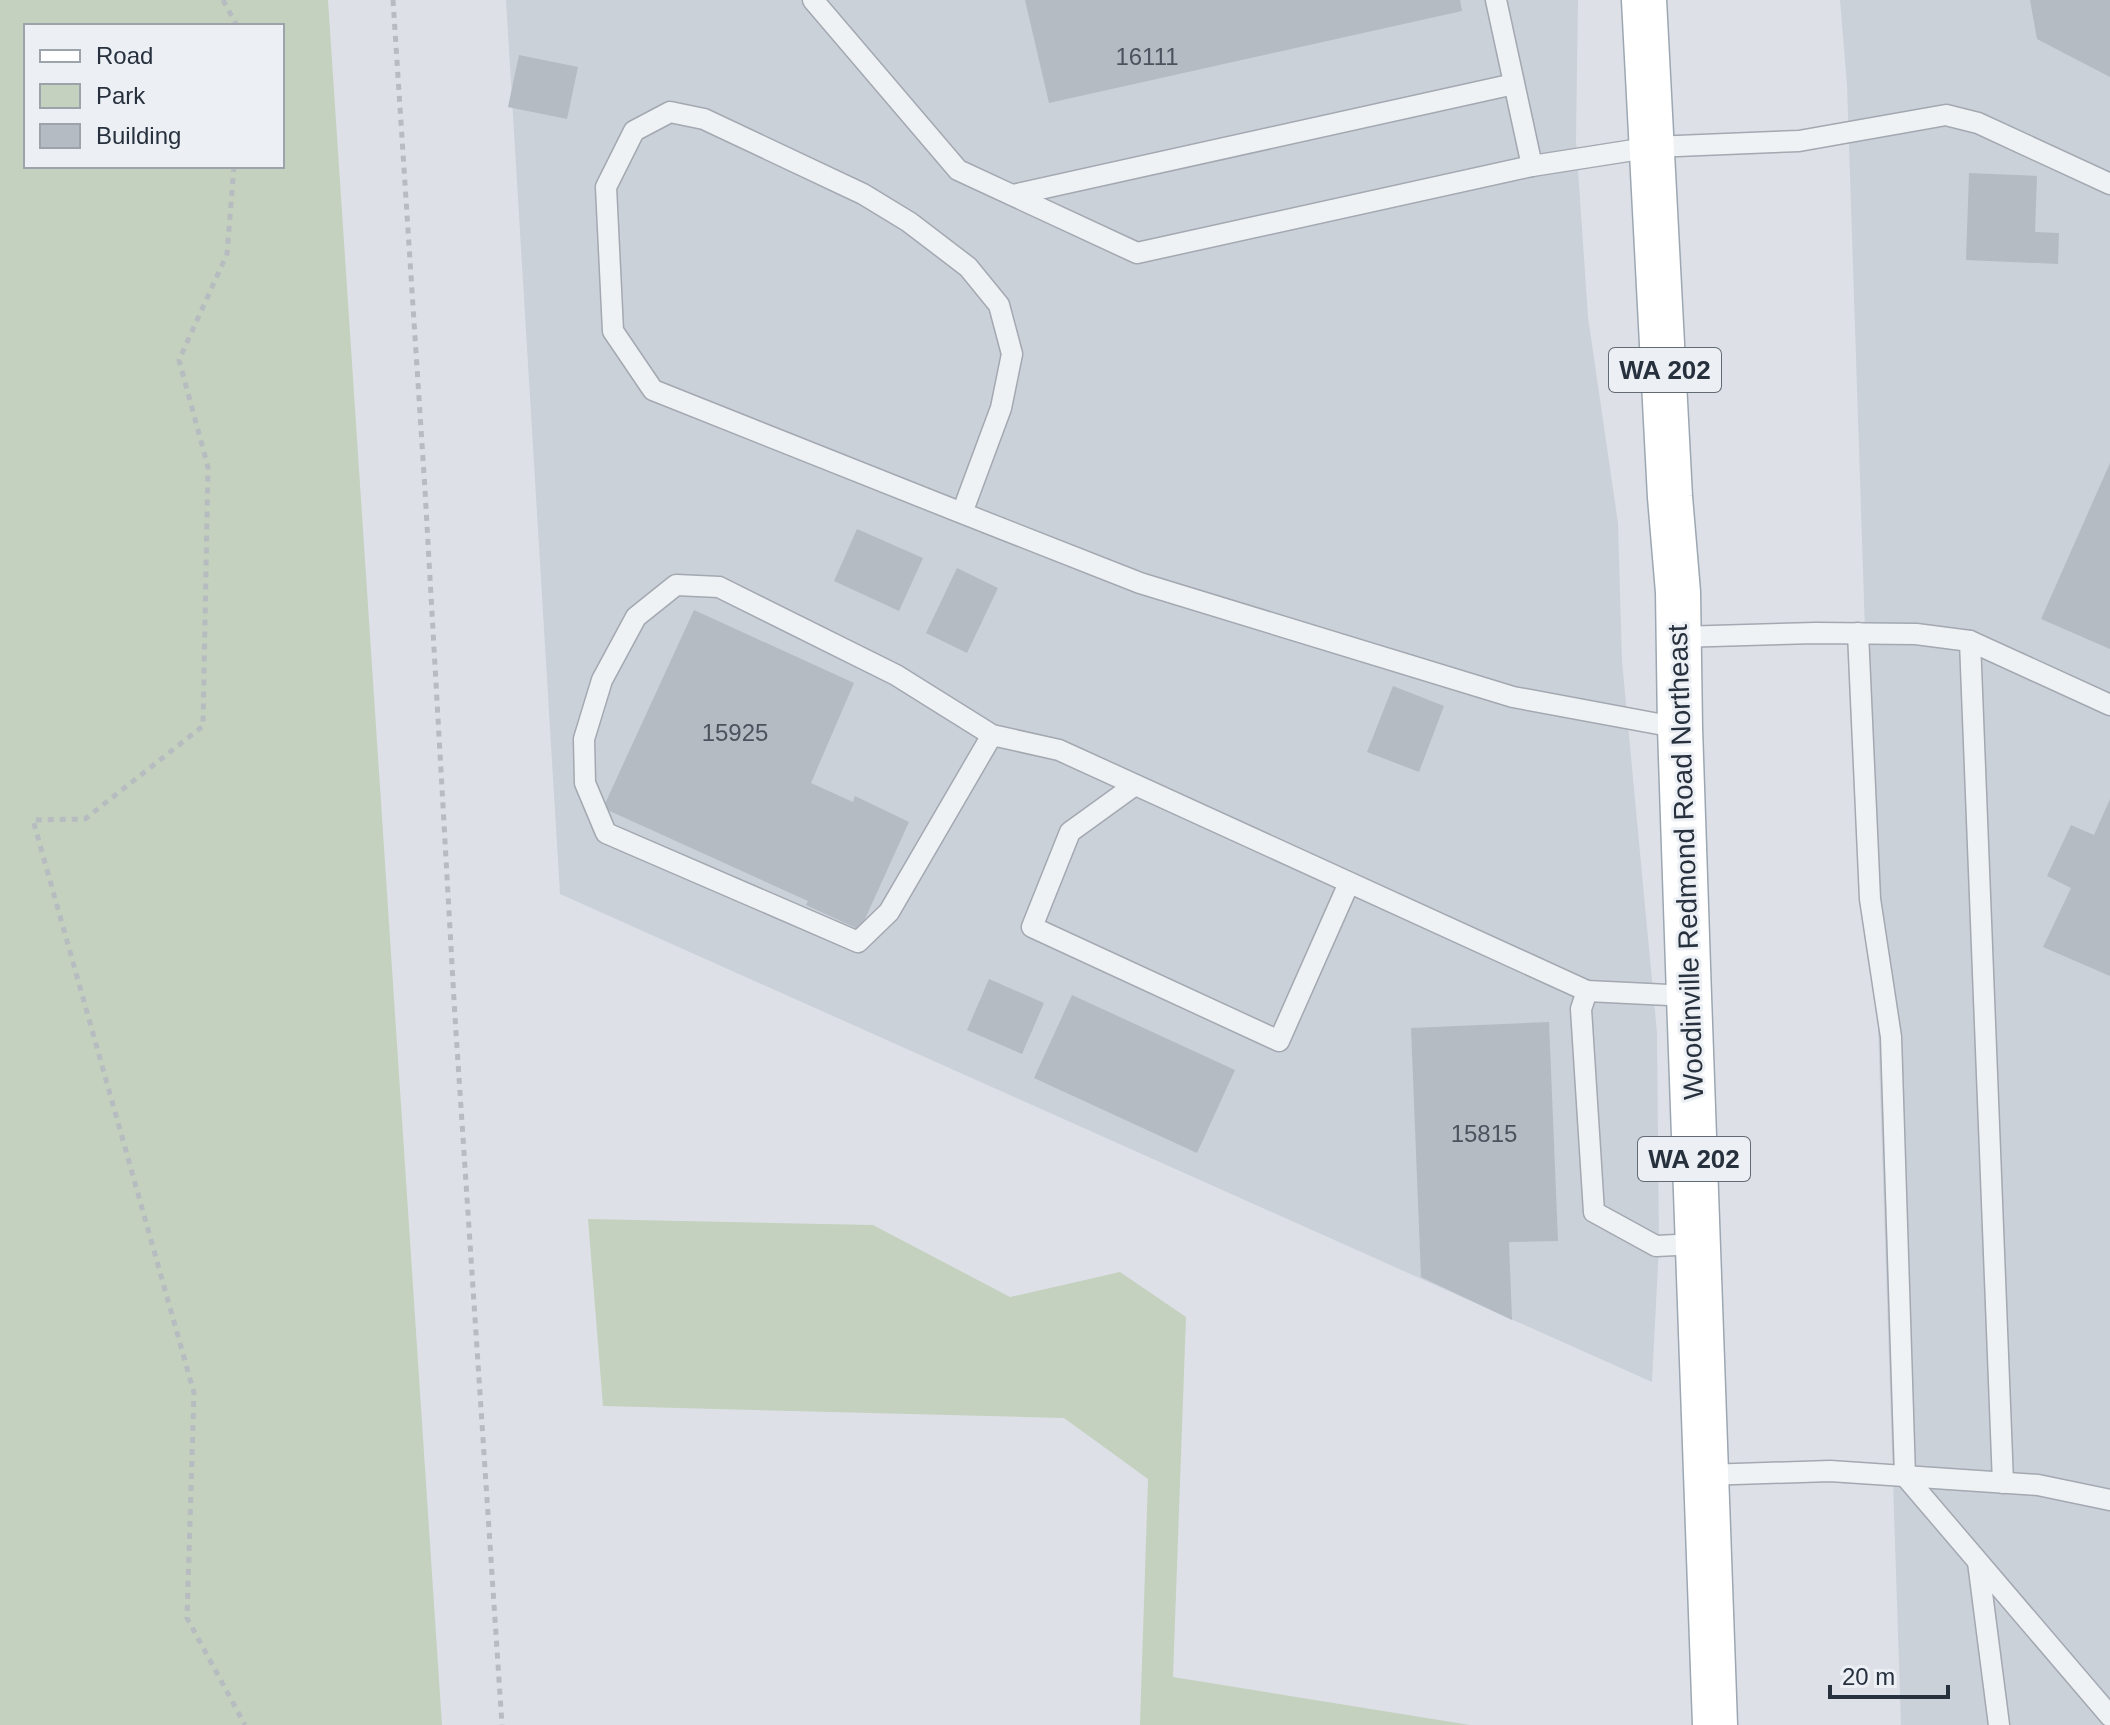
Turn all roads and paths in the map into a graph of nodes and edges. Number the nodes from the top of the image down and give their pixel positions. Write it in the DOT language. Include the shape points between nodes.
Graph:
graph roads {
  1 [pos="223,0"];
  2 [pos="393,0"];
  3 [pos="813,0"];
  4 [pos="1496,0"];
  5 [pos="1644,0"];
  6 [pos="236,24"];
  7 [pos="1514,84"];
  8 [pos="1653,147"];
  9 [pos="1532,166"];
  10 [pos="234,168"];
  11 [pos="2110,184"];
  12 [pos="1013,195"];
  13 [pos="962,513"];
  14 [pos="1858,633"];
  15 [pos="1679,637"];
  16 [pos="1970,641"];
  17 [pos="2110,705"];
  18 [pos="1680,728"];
  19 [pos="992,735"];
  20 [pos="1135,785"];
  21 [pos="1349,883"];
  22 [pos="1587,991"];
  23 [pos="1689,996"];
  24 [pos="1697,1244"];
  25 [pos="1706,1475"];
  26 [pos="1905,1476"];
  27 [pos="2003,1483"];
  28 [pos="2110,1500"];
  29 [pos="1978,1562"];
  30 [pos="2110,1716"];
  31 [pos="245,1725"];
  32 [pos="502,1725"];
  33 [pos="1715,1725"];
  34 [pos="1999,1725"];
  1 -- 6 [label="path"];
  2 -- 32 [label="path"];
  3 -- 12 [label="lane" via="958,170"];
  4 -- 7 [label="lane"];
  5 -- 8 [label="main road, Woodinville Redmond Road Northeast / WA 202"];
  7 -- 9 [label="lane"];
  7 -- 12 [label="lane"];
  8 -- 9 [label="lane"];
  8 -- 11 [label="lane" via="1799,141 1946,115 1978,123"];
  8 -- 15 [label="main road, Woodinville Redmond Road Northeast / WA 202"];
  9 -- 12 [label="lane" via="1137,253"];
  10 -- 31 [label="path" via="227,254 179,360 208,467 203,726 85,819 33,820 194,1393 187,1618"];
  13 -- 13 [label="lane" via="653,390 613,331 606,187 634,131 670,112 704,119 863,194 968,267 999,305 1012,354 1001,408"];
  13 -- 18 [label="lane" via="1140,583 1513,697"];
  14 -- 15 [label="lane"];
  14 -- 16 [label="lane"];
  14 -- 26 [label="lane" via="1870,899 1891,1037"];
  15 -- 18 [label="main road, Woodinville Redmond Road Northeast / WA 202"];
  16 -- 17 [label="lane"];
  16 -- 27 [label="lane"];
  18 -- 23 [label="main road, Woodinville Redmond Road Northeast / WA 202"];
  19 -- 19 [label="lane" via="896,675 719,587 676,585 636,617 602,680 584,739 585,783 606,833 858,942 889,912"];
  19 -- 20 [label="lane" via="1059,750"];
  20 -- 21 [label="lane"];
  20 -- 21 [label="lane" via="1070,832 1032,927 1279,1041"];
  21 -- 22 [label="lane"];
  22 -- 23 [label="lane"];
  22 -- 24 [label="lane" via="1581,1009 1594,1212 1656,1246"];
  23 -- 24 [label="main road, Woodinville Redmond Road Northeast / WA 202"];
  24 -- 25 [label="main road, Woodinville Redmond Road Northeast / WA 202"];
  25 -- 26 [label="lane" via="1830,1471"];
  25 -- 33 [label="main road, Woodinville Redmond Road Northeast / WA 202"];
  26 -- 27 [label="lane"];
  26 -- 29 [label="lane"];
  27 -- 28 [label="lane"];
  29 -- 30 [label="lane"];
  29 -- 34 [label="lane"];
}
